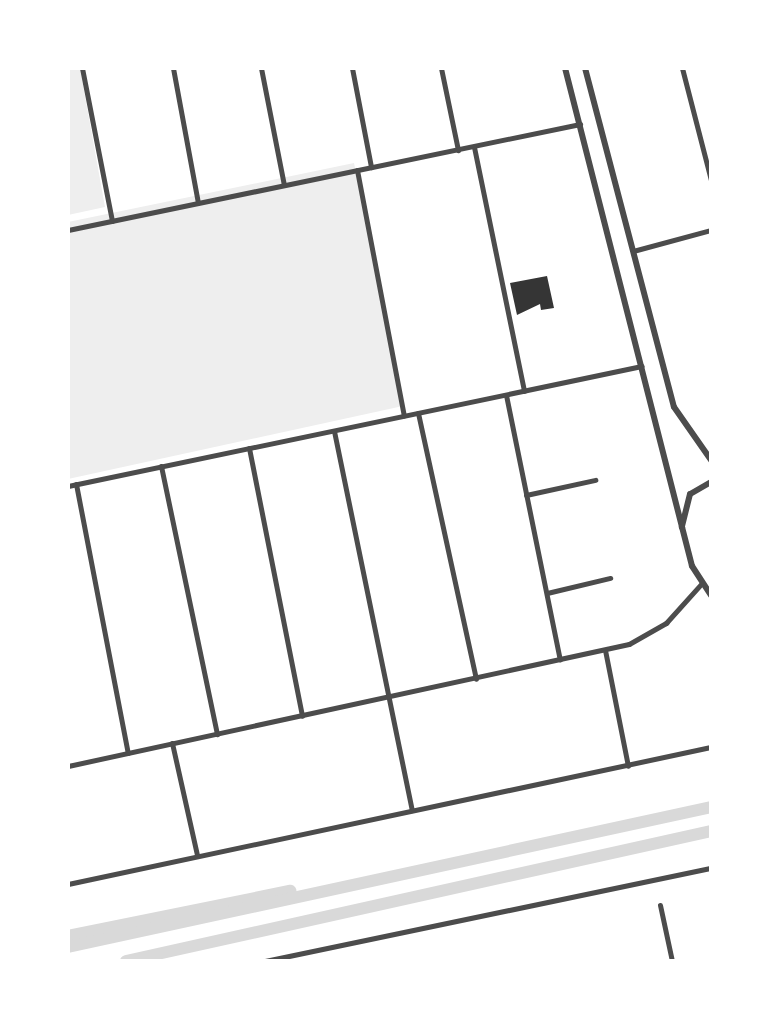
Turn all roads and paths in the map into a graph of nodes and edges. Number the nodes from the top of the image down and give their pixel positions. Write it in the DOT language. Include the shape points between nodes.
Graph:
graph roads {
  1 [pos="82,68"];
  2 [pos="173,68"];
  3 [pos="261,68"];
  4 [pos="352,68"];
  5 [pos="441,68"];
  6 [pos="565,68"];
  7 [pos="585,68"];
  8 [pos="682,68"];
  9 [pos="580,124"];
  10 [pos="474,147"];
  11 [pos="458,150"];
  12 [pos="371,167"];
  13 [pos="357,170"];
  14 [pos="711,180"];
  15 [pos="285,185"];
  16 [pos="198,203"];
  17 [pos="112,221"];
  18 [pos="68,230"];
  19 [pos="711,230"];
  20 [pos="633,251"];
  21 [pos="642,366"];
  22 [pos="524,391"];
  23 [pos="506,395"];
  24 [pos="418,413"];
  25 [pos="404,416"];
  26 [pos="334,431"];
  27 [pos="249,448"];
  28 [pos="711,460"];
  29 [pos="161,466"];
  30 [pos="595,480"];
  31 [pos="711,482"];
  32 [pos="76,484"];
  33 [pos="68,485"];
  34 [pos="526,495"];
  35 [pos="682,527"];
  36 [pos="610,578"];
  37 [pos="701,584"];
  38 [pos="547,593"];
  39 [pos="711,595"];
  40 [pos="605,650"];
  41 [pos="561,660"];
  42 [pos="476,679"];
  43 [pos="388,697"];
  44 [pos="302,716"];
  45 [pos="217,734"];
  46 [pos="172,743"];
  47 [pos="711,747"];
  48 [pos="128,753"];
  49 [pos="68,766"];
  50 [pos="628,766"];
  51 [pos="412,810"];
  52 [pos="197,855"];
  53 [pos="711,869"];
  54 [pos="68,884"];
  55 [pos="660,905"];
  56 [pos="265,961"];
  57 [pos="672,961"];
  1 -- 17 [label="street"];
  2 -- 16 [label="street"];
  3 -- 15 [label="street"];
  4 -- 12 [label="street"];
  5 -- 11 [label="street"];
  6 -- 9 [label="street"];
  7 -- 20 [label="street"];
  8 -- 14 [label="street"];
  9 -- 10 [label="street"];
  9 -- 21 [label="street"];
  10 -- 11 [label="street"];
  10 -- 22 [label="street"];
  11 -- 12 [label="street"];
  12 -- 13 [label="street"];
  13 -- 15 [label="street"];
  13 -- 25 [label="street"];
  15 -- 16 [label="street"];
  16 -- 17 [label="street"];
  17 -- 18 [label="street"];
  19 -- 20 [label="street"];
  20 -- 28 [label="street" via="674,407"];
  21 -- 22 [label="street"];
  21 -- 35 [label="street"];
  22 -- 23 [label="street"];
  23 -- 24 [label="street"];
  23 -- 34 [label="street"];
  24 -- 25 [label="street"];
  24 -- 42 [label="street"];
  25 -- 26 [label="street"];
  26 -- 27 [label="street"];
  26 -- 43 [label="street"];
  27 -- 29 [label="street"];
  27 -- 44 [label="street"];
  29 -- 32 [label="street"];
  29 -- 45 [label="street"];
  30 -- 34 [label="street"];
  31 -- 35 [label="street" via="690,495"];
  32 -- 33 [label="street"];
  32 -- 48 [label="street"];
  34 -- 38 [label="street"];
  35 -- 37 [label="street"];
  36 -- 38 [label="street"];
  37 -- 39 [label="street"];
  37 -- 40 [label="street" via="650,635"];
  38 -- 41 [label="street"];
  40 -- 41 [label="street"];
  40 -- 50 [label="street"];
  41 -- 42 [label="street"];
  42 -- 43 [label="street"];
  43 -- 44 [label="street"];
  43 -- 51 [label="street"];
  44 -- 45 [label="street"];
  45 -- 46 [label="street"];
  46 -- 48 [label="street"];
  46 -- 52 [label="street"];
  47 -- 50 [label="street"];
  48 -- 49 [label="street"];
  50 -- 51 [label="street"];
  51 -- 52 [label="street"];
  52 -- 54 [label="street"];
  53 -- 56 [label="street"];
  55 -- 57 [label="street"];
}
